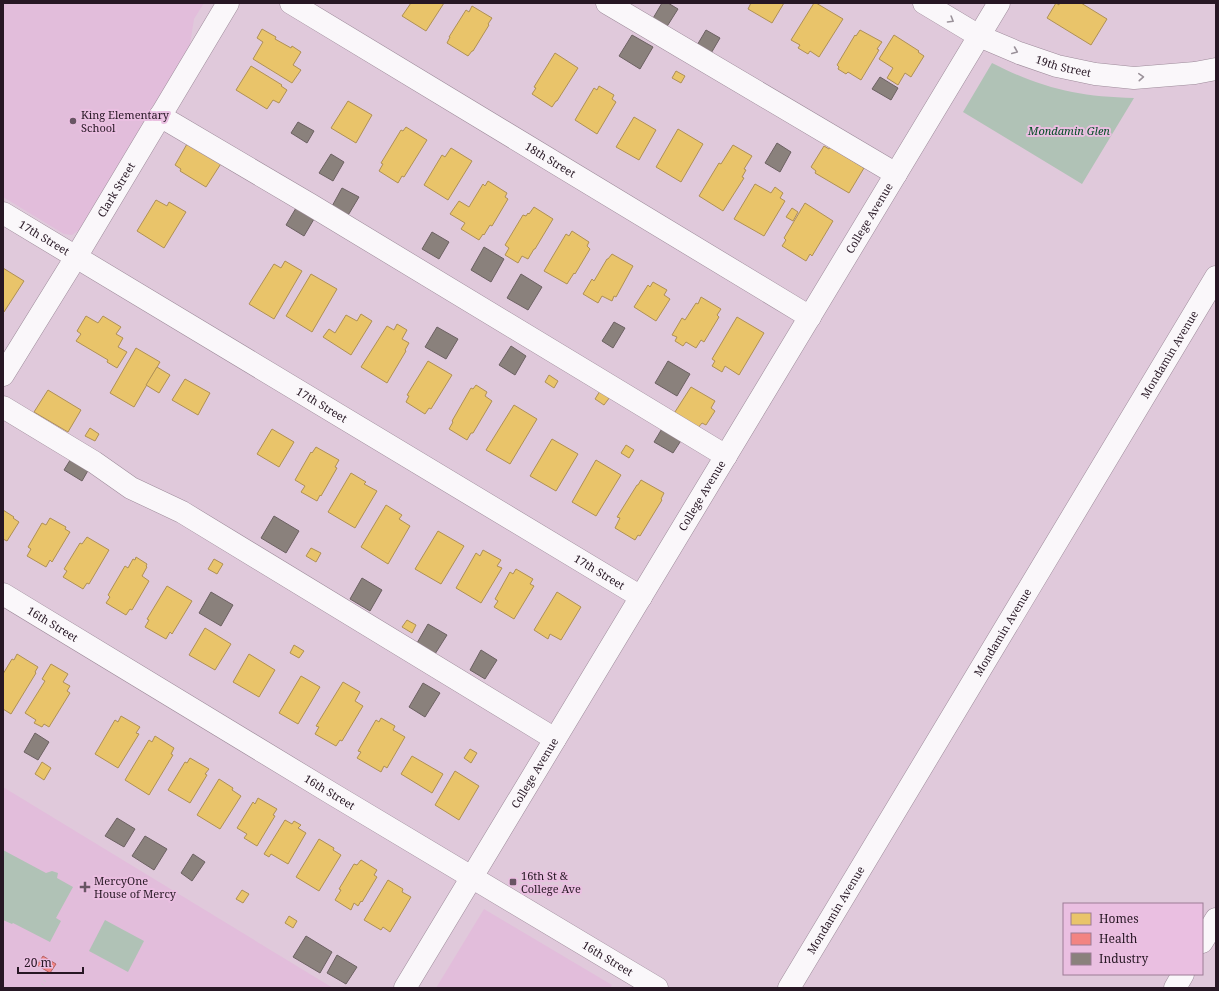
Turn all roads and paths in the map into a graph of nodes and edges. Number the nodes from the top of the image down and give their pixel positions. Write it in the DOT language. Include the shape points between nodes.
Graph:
graph roads {
  1 [pos="228,3"];
  2 [pos="291,3"];
  3 [pos="608,3"];
  4 [pos="924,3"];
  5 [pos="999,3"];
  6 [pos="979,36"];
  7 [pos="1216,69"];
  8 [pos="160,116"];
  9 [pos="896,174"];
  10 [pos="3,213"];
  11 [pos="76,257"];
  12 [pos="1216,277"];
  13 [pos="810,316"];
  14 [pos="3,375"];
  15 [pos="3,407"];
  16 [pos="726,456"];
  17 [pos="3,594"];
  18 [pos="641,597"];
  19 [pos="556,739"];
  20 [pos="472,877"];
  21 [pos="1216,919"];
  22 [pos="1203,940"];
  23 [pos="1182,975"];
  24 [pos="46,979"];
  25 [pos="40,988"];
  26 [pos="405,988"];
  27 [pos="657,988"];
  28 [pos="789,988"];
  29 [pos="1175,988"];
  1 -- 8 [label="street, Clark Street"];
  2 -- 13 [label="street, 18th Street"];
  3 -- 9 [label="street"];
  4 -- 6 [label="street, 19th Street, one-way"];
  5 -- 6 [label="street, College Avenue"];
  6 -- 7 [label="street, 19th Street, one-way" via="1057,66 1095,74 1134,78"];
  6 -- 9 [label="street, College Avenue"];
  8 -- 11 [label="street, Clark Street"];
  8 -- 16 [label="street"];
  9 -- 13 [label="street, College Avenue"];
  10 -- 11 [label="street, 17th Street"];
  11 -- 14 [label="street, Clark Street"];
  11 -- 18 [label="street, 17th Street"];
  12 -- 28 [label="street, Mondamin Avenue"];
  13 -- 16 [label="street, College Avenue"];
  15 -- 19 [label="street" via="94,462 131,488 182,512"];
  16 -- 18 [label="street, College Avenue"];
  17 -- 20 [label="street, 16th Street"];
  18 -- 19 [label="street, College Avenue"];
  19 -- 20 [label="street, College Avenue"];
  20 -- 26 [label="street, College Avenue"];
  20 -- 27 [label="street, 16th Street"];
  21 -- 22 [label="street"];
  23 -- 29 [label="street"];
  24 -- 25 [label="path"];
}
